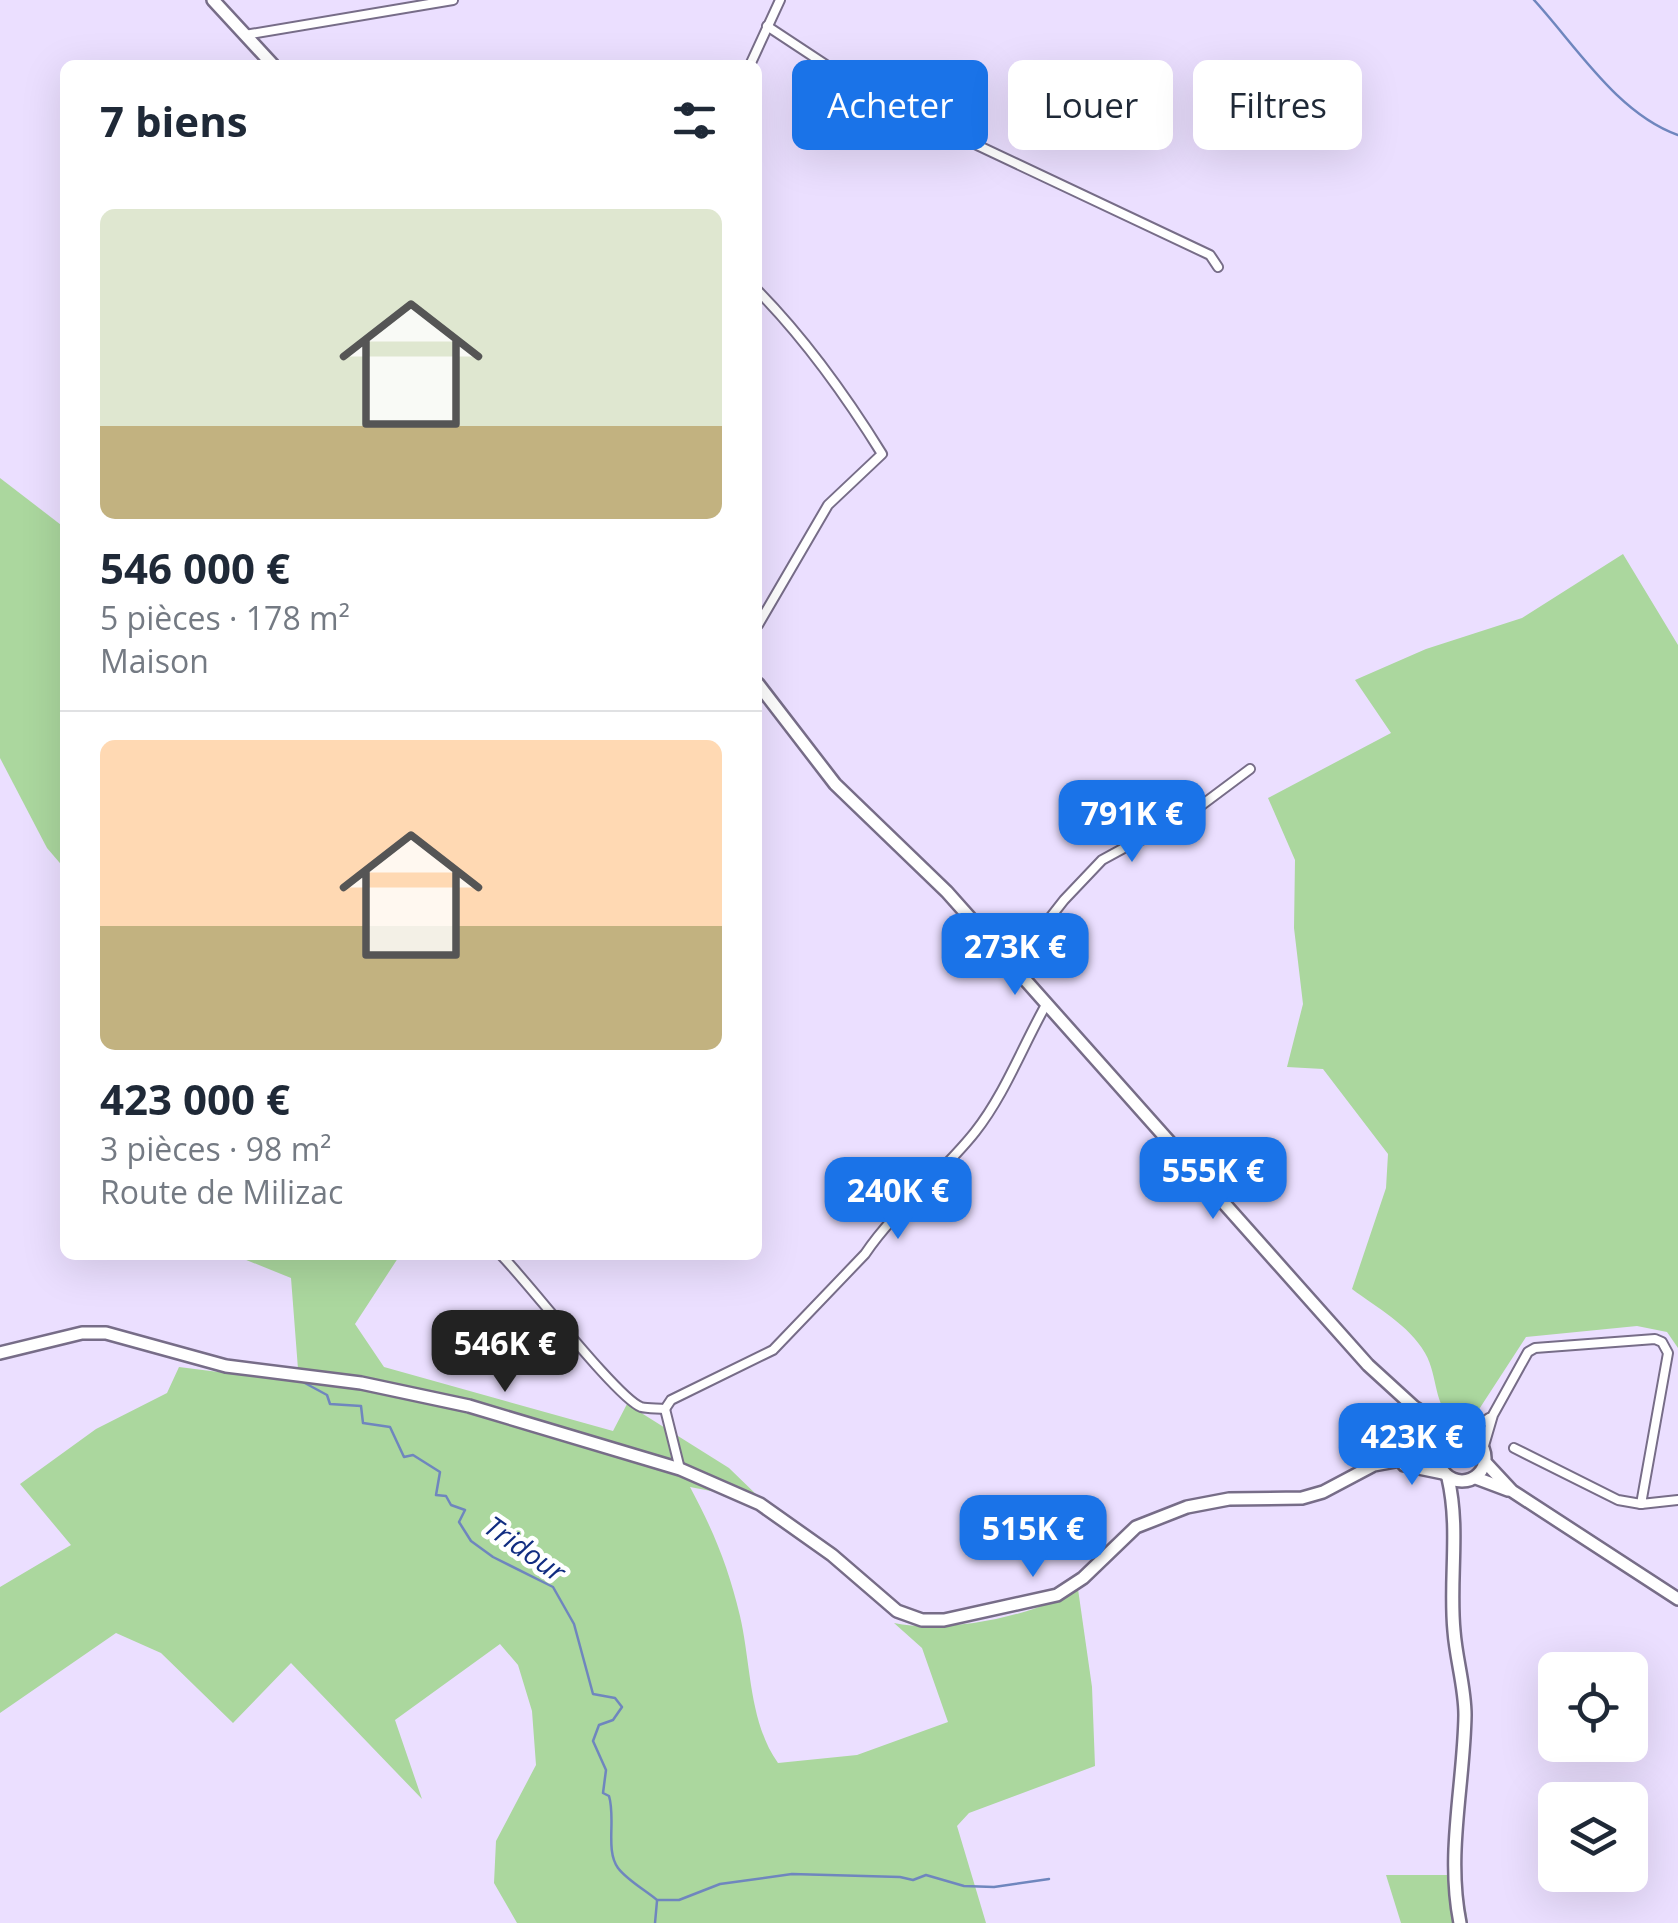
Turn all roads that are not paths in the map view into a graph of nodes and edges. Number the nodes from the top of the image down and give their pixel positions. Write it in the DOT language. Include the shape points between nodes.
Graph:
graph roads {
  1 [pos="213,0"];
  2 [pos="453,0"];
  3 [pos="780,0"];
  4 [pos="767,26"];
  5 [pos="244,35"];
  6 [pos="268,60"];
  7 [pos="752,60"];
  8 [pos="1218,267"];
  9 [pos="762,295"];
  10 [pos="762,618"];
  11 [pos="762,689"];
  12 [pos="1250,769"];
  13 [pos="1013,965"];
  14 [pos="1047,1003"];
  15 [pos="506,1260"];
  16 [pos="0,1353"];
  17 [pos="1414,1407"];
  18 [pos="665,1408"];
  19 [pos="1493,1415"];
  20 [pos="1461,1435"];
  21 [pos="1514,1448"];
  22 [pos="1439,1451"];
  23 [pos="1484,1455"];
  24 [pos="1390,1463"];
  25 [pos="680,1468"];
  26 [pos="1446,1475"];
  27 [pos="1473,1479"];
  28 [pos="1512,1491"];
  29 [pos="1678,1500"];
  30 [pos="1641,1504"];
  31 [pos="1455,1506"];
  32 [pos="1678,1599"];
  33 [pos="1460,1923"];
  1 -- 5 [label="street"];
  2 -- 5 [label="street"];
  3 -- 4 [label="street"];
  4 -- 7 [label="street"];
  4 -- 8 [label="street" via="874,96 1210,255"];
  5 -- 6 [label="street"];
  9 -- 10 [label="street" via="882,454 828,505"];
  11 -- 13 [label="street" via="835,784"];
  12 -- 13 [label="street" via="1167,831 1102,860"];
  13 -- 14 [label="street"];
  14 -- 17 [label="street" via="1322,1316"];
  14 -- 18 [label="street" via="978,1128 865,1254 773,1350"];
  15 -- 18 [label="street" via="617,1389 640,1406"];
  16 -- 25 [label="street" via="106,1334 226,1366 361,1382 469,1406"];
  17 -- 20 [label="street"];
  17 -- 22 [label="street"];
  18 -- 25 [label="street"];
  19 -- 20 [label="street"];
  19 -- 23 [label="street"];
  19 -- 30 [label="street" via="1535,1348 1662,1342 1668,1352"];
  20 -- 22 [label="street" via="1445,1440"];
  20 -- 23 [label="street" via="1476,1440"];
  21 -- 30 [label="street" via="1618,1500"];
  22 -- 24 [label="street"];
  22 -- 26 [label="street"];
  23 -- 27 [label="street"];
  23 -- 28 [label="street"];
  24 -- 25 [label="street" via="1302,1498 1187,1507 1136,1527 1057,1595 944,1620 897,1610 760,1504"];
  24 -- 26 [label="street"];
  26 -- 27 [label="street"];
  26 -- 31 [label="street"];
  27 -- 28 [label="street"];
  27 -- 31 [label="street"];
  28 -- 32 [label="street"];
  29 -- 30 [label="street"];
  31 -- 33 [label="street" via="1454,1630 1465,1716 1456,1822"];
}
